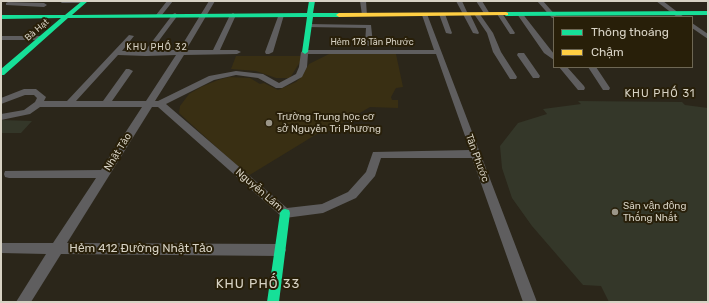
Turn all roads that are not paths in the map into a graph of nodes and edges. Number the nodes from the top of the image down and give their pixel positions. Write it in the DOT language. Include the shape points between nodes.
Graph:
graph roads {
  1 [pos="85,1"];
  2 [pos="170,1"];
  3 [pos="212,1"];
  4 [pos="312,1"];
  5 [pos="363,1"];
  6 [pos="459,1"];
  7 [pos="479,1"];
  8 [pos="540,1"];
  9 [pos="659,1"];
  10 [pos="62,2"];
  11 [pos="8,4"];
  12 [pos="44,5"];
  13 [pos="708,13"];
  14 [pos="442,14"];
  15 [pos="466,14"];
  16 [pos="477,14"];
  17 [pos="487,14"];
  18 [pos="500,14"];
  19 [pos="520,14"];
  20 [pos="175,15"];
  21 [pos="205,15"];
  22 [pos="233,15"];
  23 [pos="281,15"];
  24 [pos="310,15"];
  25 [pos="361,15"];
  26 [pos="425,15"];
  27 [pos="553,15"];
  28 [pos="678,15"];
  29 [pos="68,16"];
  30 [pos="159,16"];
  31 [pos="1,17"];
  32 [pos="308,26"];
  33 [pos="357,26"];
  34 [pos="693,26"];
  35 [pos="449,33"];
  36 [pos="476,33"];
  37 [pos="512,33"];
  38 [pos="130,36"];
  39 [pos="708,37"];
  40 [pos="1,38"];
  41 [pos="42,38"];
  42 [pos="369,44"];
  43 [pos="237,52"];
  44 [pos="269,52"];
  45 [pos="305,52"];
  46 [pos="438,52"];
  47 [pos="115,53"];
  48 [pos="180,53"];
  49 [pos="215,53"];
  50 [pos="146,54"];
  51 [pos="521,55"];
  52 [pos="553,57"];
  53 [pos="564,68"];
  54 [pos="593,68"];
  55 [pos="129,72"];
  56 [pos="1,73"];
  57 [pos="536,76"];
  58 [pos="513,77"];
  59 [pos="581,88"];
  60 [pos="606,88"];
  61 [pos="1,101"];
  62 [pos="38,104"];
  63 [pos="69,104"];
  64 [pos="106,104"];
  65 [pos="148,104"];
  66 [pos="160,104"];
  67 [pos="1,117"];
  68 [pos="476,154"];
  69 [pos="9,174"];
  70 [pos="104,174"];
  71 [pos="285,212"];
  72 [pos="1,248"];
  73 [pos="57,248"];
  74 [pos="280,250"];
  75 [pos="23,302"];
  76 [pos="273,302"];
  77 [pos="530,302"];
  1 -- 10 [label="street"];
  1 -- 29 [label="street, Bà Hạt"];
  2 -- 30 [label="street"];
  3 -- 21 [label="street, Nhật Tảo"];
  4 -- 24 [label="street"];
  5 -- 25 [label="street"];
  6 -- 15 [label="street"];
  7 -- 17 [label="street"];
  8 -- 27 [label="street"];
  9 -- 28 [label="street"];
  11 -- 12 [label="street"];
  13 -- 28 [label="street"];
  14 -- 15 [label="street"];
  14 -- 26 [label="street"];
  14 -- 35 [label="street"];
  15 -- 16 [label="street"];
  15 -- 36 [label="street"];
  16 -- 17 [label="street"];
  16 -- 58 [label="street"];
  17 -- 18 [label="street"];
  18 -- 19 [label="street"];
  18 -- 37 [label="street"];
  19 -- 27 [label="street"];
  19 -- 52 [label="street"];
  20 -- 21 [label="street"];
  20 -- 30 [label="street"];
  20 -- 50 [label="street"];
  21 -- 22 [label="street"];
  21 -- 48 [label="street, Nhật Tảo"];
  22 -- 23 [label="street"];
  22 -- 49 [label="street"];
  23 -- 24 [label="street"];
  23 -- 44 [label="street"];
  24 -- 25 [label="street"];
  24 -- 32 [label="street"];
  25 -- 26 [label="street"];
  25 -- 33 [label="street"];
  26 -- 46 [label="street, Tân Phước"];
  27 -- 28 [label="street"];
  29 -- 30 [label="street"];
  29 -- 31 [label="street"];
  29 -- 41 [label="street, Bà Hạt"];
  32 -- 33 [label="street"];
  32 -- 45 [label="street"];
  33 -- 42 [label="street" via="369,26"];
  34 -- 39 [label="street"];
  38 -- 47 [label="street"];
  40 -- 41 [label="street"];
  41 -- 56 [label="street, Bà Hạt"];
  43 -- 49 [label="street"];
  45 -- 46 [label="street, Hẻm 178 Tân Phước"];
  45 -- 66 [label="street" via="303,68 299,75 279,86 260,76 226,74 200,83"];
  46 -- 68 [label="street, Tân Phước"];
  47 -- 50 [label="street"];
  47 -- 63 [label="street"];
  48 -- 49 [label="street"];
  48 -- 50 [label="street"];
  48 -- 65 [label="street, Nhật Tảo"];
  51 -- 57 [label="street"];
  53 -- 59 [label="street"];
  54 -- 60 [label="street"];
  55 -- 64 [label="street"];
  61 -- 62 [label="street" via="16,94 36,92 42,97"];
  62 -- 63 [label="street"];
  62 -- 67 [label="street" via="19,115"];
  63 -- 64 [label="street"];
  64 -- 65 [label="street"];
  65 -- 66 [label="street"];
  65 -- 70 [label="street, Nhật Tảo"];
  66 -- 71 [label="street, Nguyễn Lâm"];
  68 -- 71 [label="street, Nguyễn Lâm" via="377,154 371,173 352,195 323,208"];
  68 -- 77 [label="street, Tân Phước"];
  69 -- 70 [label="street"];
  70 -- 73 [label="street, Nhật Tảo"];
  71 -- 74 [label="street"];
  72 -- 73 [label="street, Hẻm 412 Đường Nhật Tảo"];
  73 -- 74 [label="street, Hẻm 412 Đường Nhật Tảo"];
  73 -- 75 [label="street, Nhật Tảo"];
  74 -- 76 [label="street"];
}
